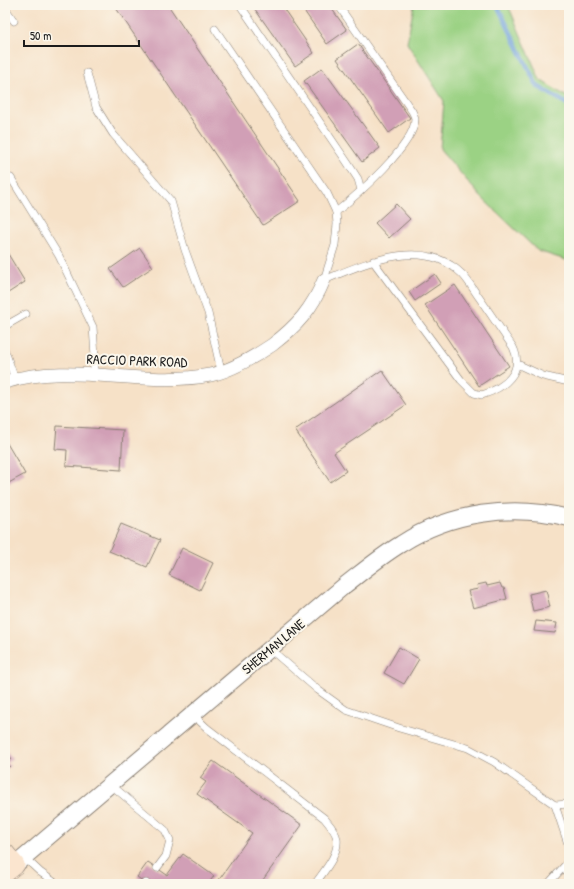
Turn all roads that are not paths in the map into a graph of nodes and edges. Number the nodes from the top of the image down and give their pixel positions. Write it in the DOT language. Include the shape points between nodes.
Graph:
graph roads {
  1 [pos="240,5"];
  2 [pos="338,5"];
  3 [pos="5,8"];
  4 [pos="14,21"];
  5 [pos="215,29"];
  6 [pos="88,73"];
  7 [pos="11,178"];
  8 [pos="361,190"];
  9 [pos="336,212"];
  10 [pos="372,261"];
  11 [pos="324,280"];
  12 [pos="26,314"];
  13 [pos="5,326"];
  14 [pos="5,351"];
  15 [pos="517,364"];
  16 [pos="221,371"];
  17 [pos="93,375"];
  18 [pos="10,381"];
  19 [pos="569,382"];
  20 [pos="569,518"];
  21 [pos="270,648"];
  22 [pos="192,714"];
  23 [pos="110,784"];
  24 [pos="569,804"];
  25 [pos="555,805"];
  26 [pos="569,847"];
  27 [pos="569,861"];
  28 [pos="12,862"];
  29 [pos="157,868"];
  30 [pos="56,884"];
  31 [pos="315,884"];
  32 [pos="548,884"];
  1 -- 8 [label="lane" via="347,162 358,179"];
  2 -- 8 [label="lane" via="412,110 415,119 408,140 381,173"];
  3 -- 4 [label="lane"];
  5 -- 9 [label="lane" via="327,193"];
  6 -- 16 [label="lane" via="96,107 113,134 171,201 182,243 208,313"];
  7 -- 17 [label="lane" via="59,256 93,327"];
  8 -- 9 [label="lane"];
  9 -- 11 [label="lane" via="335,245"];
  10 -- 11 [label="lane"];
  10 -- 15 [label="lane" via="409,254 434,257 450,263 463,275 513,347 518,357"];
  10 -- 15 [label="lane" via="461,380 474,393 482,395 494,391 506,382"];
  11 -- 16 [label="street, RACCIO PARK ROAD" via="309,310 288,333 260,354"];
  12 -- 13 [label="lane"];
  14 -- 18 [label="lane"];
  15 -- 19 [label="lane" via="543,376"];
  16 -- 17 [label="street, RACCIO PARK ROAD" via="211,375 159,379"];
  17 -- 18 [label="street, RACCIO PARK ROAD" via="54,374"];
  20 -- 21 [label="street, SHERMAN LANE" via="529,512 483,513 453,520 424,532 401,543 374,562"];
  21 -- 22 [label="street, SHERMAN LANE"];
  21 -- 25 [label="lane" via="318,690 346,710 468,748 494,762"];
  22 -- 23 [label="street, SHERMAN LANE"];
  22 -- 31 [label="lane" via="332,827 337,840 334,856"];
  23 -- 28 [label="street, SHERMAN LANE"];
  23 -- 29 [label="lane" via="165,830 170,840 166,856"];
  24 -- 25 [label="lane"];
  25 -- 26 [label="lane"];
  27 -- 32 [label="lane"];
  28 -- 30 [label="lane" via="40,872"];
}
